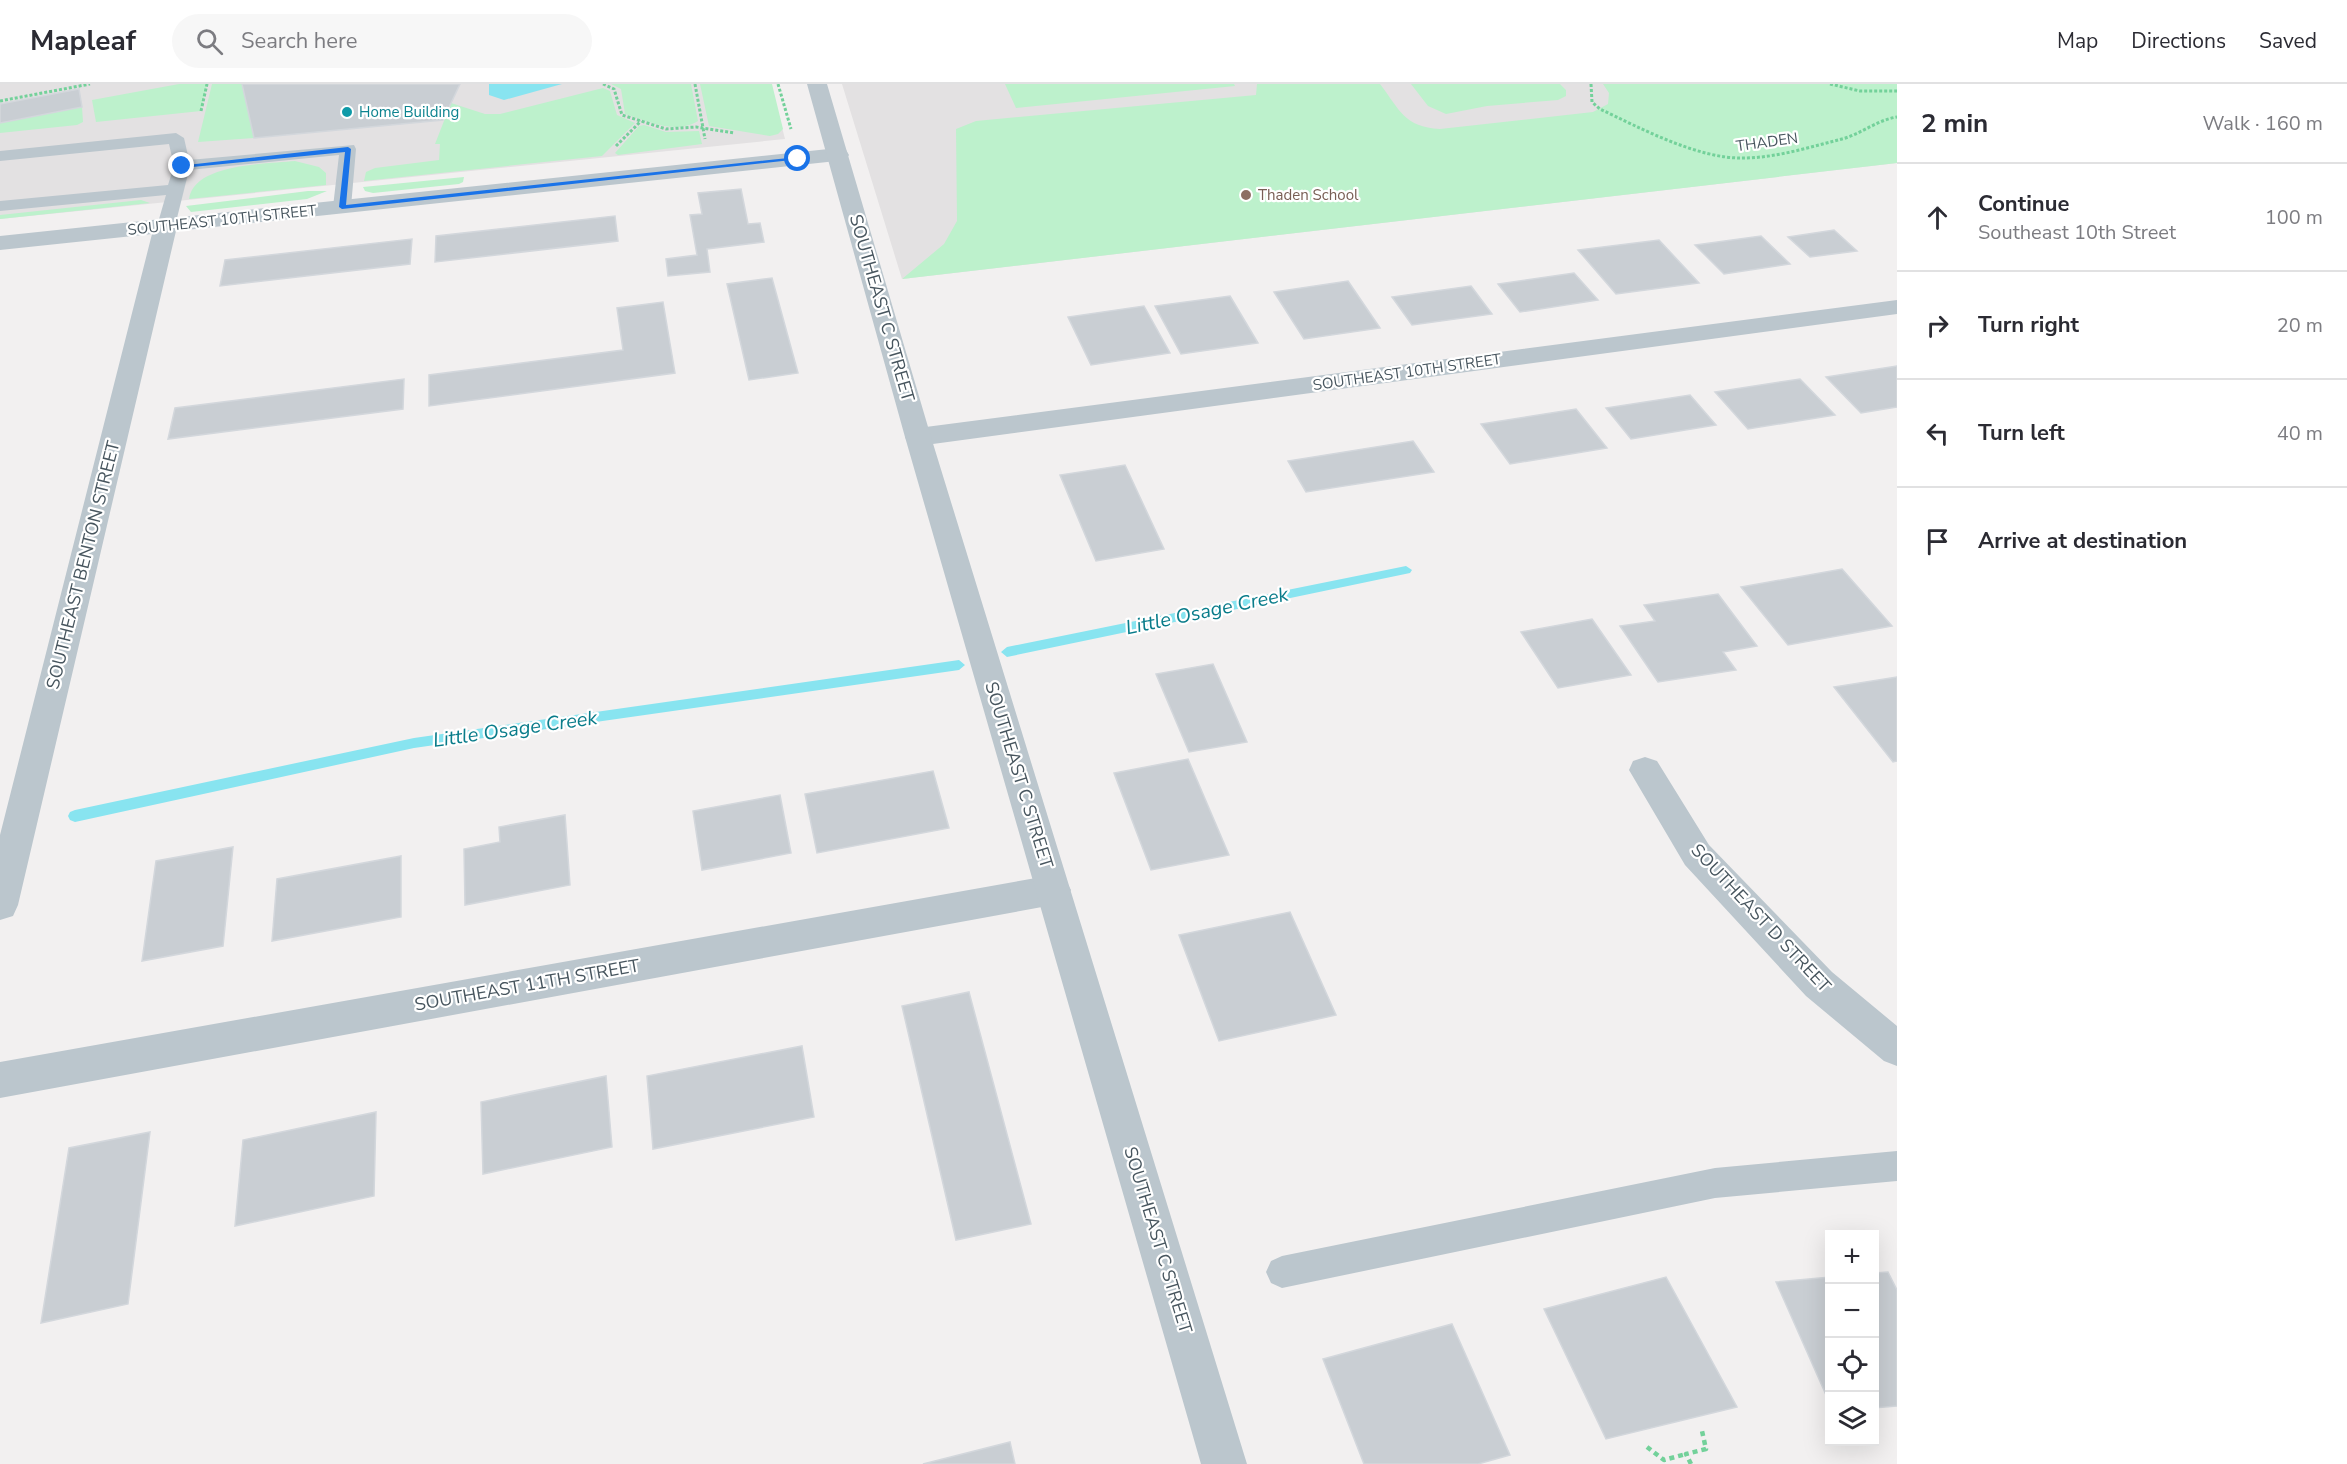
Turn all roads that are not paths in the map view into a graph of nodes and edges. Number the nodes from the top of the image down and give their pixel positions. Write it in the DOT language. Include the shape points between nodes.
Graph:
graph roads {
  1 [pos="817,84"];
  2 [pos="838,155"];
  3 [pos="0,156"];
  4 [pos="182,166"];
  5 [pos="176,189"];
  6 [pos="0,206"];
  7 [pos="342,207"];
  8 [pos="166,226"];
  9 [pos="0,243"];
  10 [pos="1897,307"];
  11 [pos="918,437"];
  12 [pos="1645,770"];
  13 [pos="1053,890"];
  14 [pos="0,905"];
  15 [pos="1897,1049"];
  16 [pos="0,1080"];
  17 [pos="1897,1166"];
  18 [pos="1282,1272"];
  19 [pos="1224,1464"];
  1 -- 2 [label="street, SOUTHEAST C STREET"];
  2 -- 7 [label="street, SOUTHEAST 10TH STREET"];
  2 -- 11 [label="street, SOUTHEAST C STREET"];
  3 -- 4 [label="lane" via="176,138"];
  4 -- 5 [label="lane"];
  4 -- 7 [label="lane" via="348,149"];
  5 -- 6 [label="lane"];
  5 -- 8 [label="lane"];
  7 -- 8 [label="street, SOUTHEAST 10TH STREET"];
  8 -- 9 [label="street, SOUTHEAST 10TH STREET"];
  8 -- 14 [label="street, SOUTHEAST BENTON STREET"];
  10 -- 11 [label="street, SOUTHEAST 10TH STREET"];
  11 -- 13 [label="street, SOUTHEAST C STREET"];
  12 -- 15 [label="street, SOUTHEAST D STREET" via="1697,855 1819,984"];
  13 -- 16 [label="street, SOUTHEAST 11TH STREET"];
  13 -- 19 [label="street, SOUTHEAST C STREET"];
  17 -- 18 [label="lane" via="1715,1183"];
}
